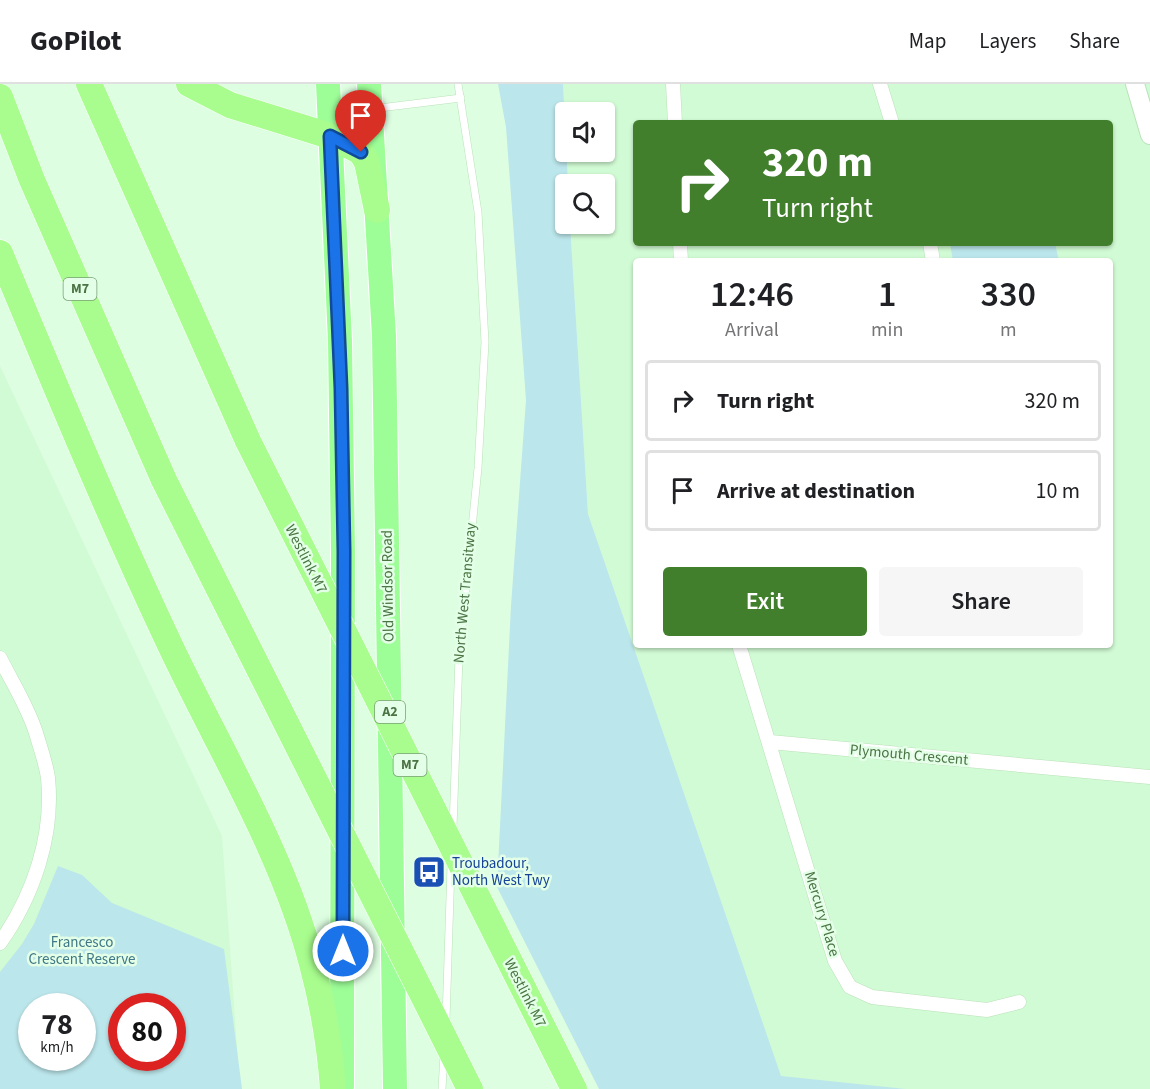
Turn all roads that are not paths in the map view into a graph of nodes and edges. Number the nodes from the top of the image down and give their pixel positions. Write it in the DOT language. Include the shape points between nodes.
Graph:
graph roads {
  1 [pos="89,84"];
  2 [pos="189,84"];
  3 [pos="369,84"];
  4 [pos="458,84"];
  5 [pos="673,84"];
  6 [pos="880,84"];
  7 [pos="1135,84"];
  8 [pos="328,92"];
  9 [pos="0,97"];
  10 [pos="461,98"];
  11 [pos="371,108"];
  12 [pos="675,120"];
  13 [pos="891,120"];
  14 [pos="1150,135"];
  15 [pos="330,136"];
  16 [pos="377,210"];
  17 [pos="0,253"];
  18 [pos="740,648"];
  19 [pos="0,658"];
  20 [pos="770,742"];
  21 [pos="1150,777"];
  22 [pos="0,944"];
  23 [pos="1019,1002"];
  24 [pos="333,1089"];
  25 [pos="342,1089"];
  26 [pos="395,1089"];
  27 [pos="442,1089"];
  28 [pos="470,1089"];
  29 [pos="574,1089"];
  1 -- 29 [label="highway, Westlink M7 / M7, bridge" via="248,441"];
  2 -- 15 [label="highway" via="230,105"];
  3 -- 11 [label="highway, Old Windsor Road / A2"];
  4 -- 10 [label="lane, North West Transitway"];
  5 -- 12 [label="street"];
  6 -- 13 [label="street"];
  7 -- 14 [label="street"];
  8 -- 11 [label="lane" via="337,106 355,111"];
  8 -- 15 [label="highway"];
  9 -- 28 [label="highway, M7, bridge" via="32,180 164,480"];
  10 -- 11 [label="lane"];
  10 -- 27 [label="lane, North West Transitway" via="478,212 485,342 478,468 459,657"];
  11 -- 16 [label="highway, Old Windsor Road / A2"];
  15 -- 16 [label="highway" via="361,152 367,162"];
  15 -- 25 [label="highway" via="340,341 344,551"];
  16 -- 26 [label="highway, Old Windsor Road / A2" via="384,336"];
  17 -- 24 [label="highway" via="169,645 265,838 290,899 312,962"];
  18 -- 20 [label="street"];
  19 -- 22 [label="street" via="35,731 48,777 47,826 37,873"];
  20 -- 21 [label="street, Plymouth Crescent"];
  20 -- 23 [label="street, Mercury Place" via="836,961 850,987 872,997 987,1010"];
}
